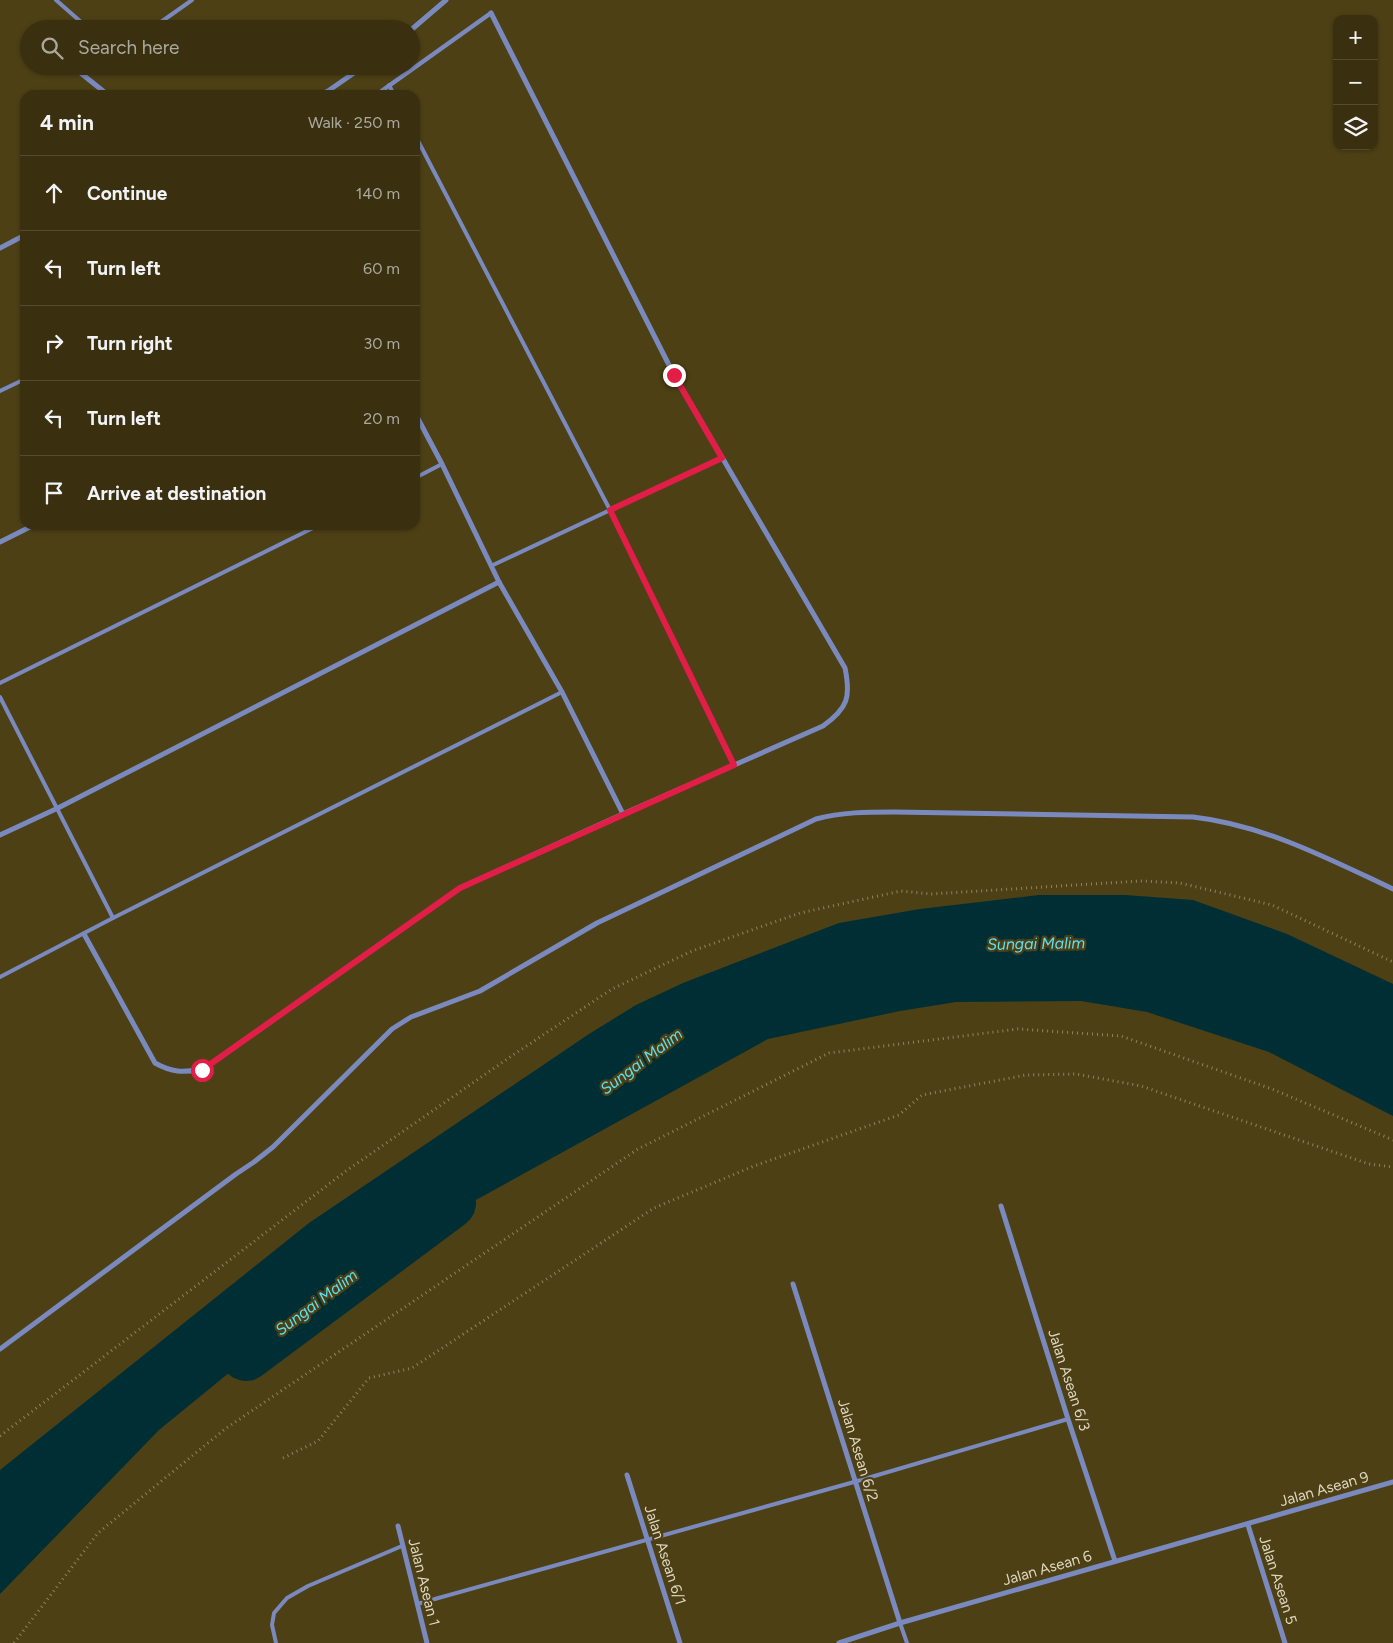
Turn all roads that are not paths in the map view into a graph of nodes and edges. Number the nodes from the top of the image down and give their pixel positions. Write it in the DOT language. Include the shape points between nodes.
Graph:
graph roads {
  1 [pos="56,0"];
  2 [pos="192,0"];
  3 [pos="446,0"];
  4 [pos="491,13"];
  5 [pos="79,20"];
  6 [pos="164,20"];
  7 [pos="420,22"];
  8 [pos="420,63"];
  9 [pos="83,75"];
  10 [pos="351,75"];
  11 [pos="403,75"];
  12 [pos="389,85"];
  13 [pos="102,90"];
  14 [pos="329,90"];
  15 [pos="382,90"];
  16 [pos="392,90"];
  17 [pos="420,145"];
  18 [pos="20,238"];
  19 [pos="0,248"];
  20 [pos="20,381"];
  21 [pos="0,391"];
  22 [pos="420,422"];
  23 [pos="722,458"];
  24 [pos="442,464"];
  25 [pos="420,475"];
  26 [pos="610,510"];
  27 [pos="24,530"];
  28 [pos="309,530"];
  29 [pos="0,542"];
  30 [pos="491,566"];
  31 [pos="498,582"];
  32 [pos="0,683"];
  33 [pos="562,692"];
  34 [pos="0,696"];
  35 [pos="734,765"];
  36 [pos="58,808"];
  37 [pos="623,814"];
  38 [pos="0,835"];
  39 [pos="1393,889"];
  40 [pos="113,918"];
  41 [pos="84,934"];
  42 [pos="0,977"];
  43 [pos="1001,1206"];
  44 [pos="793,1284"];
  45 [pos="0,1349"];
  46 [pos="1068,1419"];
  47 [pos="627,1475"];
  48 [pos="854,1482"];
  49 [pos="1393,1482"];
  50 [pos="1262,1520"];
  51 [pos="1248,1525"];
  52 [pos="398,1526"];
  53 [pos="647,1540"];
  54 [pos="402,1546"];
  55 [pos="1115,1561"];
  56 [pos="417,1604"];
  57 [pos="900,1623"];
  58 [pos="276,1643"];
  59 [pos="427,1643"];
  60 [pos="680,1643"];
  61 [pos="839,1643"];
  62 [pos="907,1643"];
  63 [pos="1285,1643"];
  1 -- 5 [label="lane"];
  2 -- 6 [label="lane"];
  3 -- 7 [label="street"];
  4 -- 8 [label="street"];
  4 -- 23 [label="street" via="674,375"];
  9 -- 13 [label="street"];
  10 -- 14 [label="street"];
  11 -- 12 [label="street"];
  12 -- 15 [label="street"];
  12 -- 16 [label="lane"];
  17 -- 26 [label="lane"];
  18 -- 19 [label="street"];
  20 -- 21 [label="lane"];
  22 -- 24 [label="street"];
  23 -- 26 [label="lane"];
  23 -- 35 [label="street" via="845,668 849,687 846,701 835,717 823,726"];
  24 -- 25 [label="lane"];
  24 -- 30 [label="street"];
  26 -- 30 [label="lane"];
  26 -- 35 [label="lane"];
  27 -- 29 [label="street"];
  28 -- 32 [label="lane"];
  30 -- 31 [label="street"];
  31 -- 33 [label="street"];
  31 -- 36 [label="street"];
  33 -- 37 [label="street"];
  33 -- 40 [label="lane"];
  34 -- 36 [label="lane"];
  35 -- 37 [label="street"];
  36 -- 38 [label="street"];
  36 -- 40 [label="lane"];
  37 -- 41 [label="street" via="460,888 202,1070 168,1071 155,1063"];
  39 -- 45 [label="street" via="1321,854 1258,830 1216,819 852,812 816,819 597,923 480,992 412,1017 392,1029 254,1162"];
  40 -- 41 [label="lane"];
  41 -- 42 [label="lane"];
  43 -- 46 [label="street, Jalan Asean 6/3"];
  44 -- 48 [label="street, Jalan Asean 6/2"];
  46 -- 48 [label="lane"];
  46 -- 55 [label="street, Jalan Asean 6/3"];
  47 -- 53 [label="street, Jalan Asean 6/1"];
  48 -- 53 [label="lane"];
  48 -- 57 [label="street, Jalan Asean 6/2"];
  49 -- 50 [label="street, Jalan Asean 9"];
  50 -- 51 [label="street, Jalan Asean 6"];
  51 -- 55 [label="street, Jalan Asean 6"];
  51 -- 63 [label="street, Jalan Asean 5"];
  52 -- 54 [label="street, Jalan Asean 1"];
  53 -- 56 [label="lane"];
  53 -- 60 [label="street, Jalan Asean 6/1"];
  54 -- 56 [label="street, Jalan Asean 1"];
  54 -- 58 [label="lane" via="287,1598 274,1613 272,1625"];
  55 -- 57 [label="street, Jalan Asean 6"];
  56 -- 59 [label="street, Jalan Asean 1"];
  57 -- 61 [label="street, Jalan Asean 6"];
  57 -- 62 [label="lane"];
}
